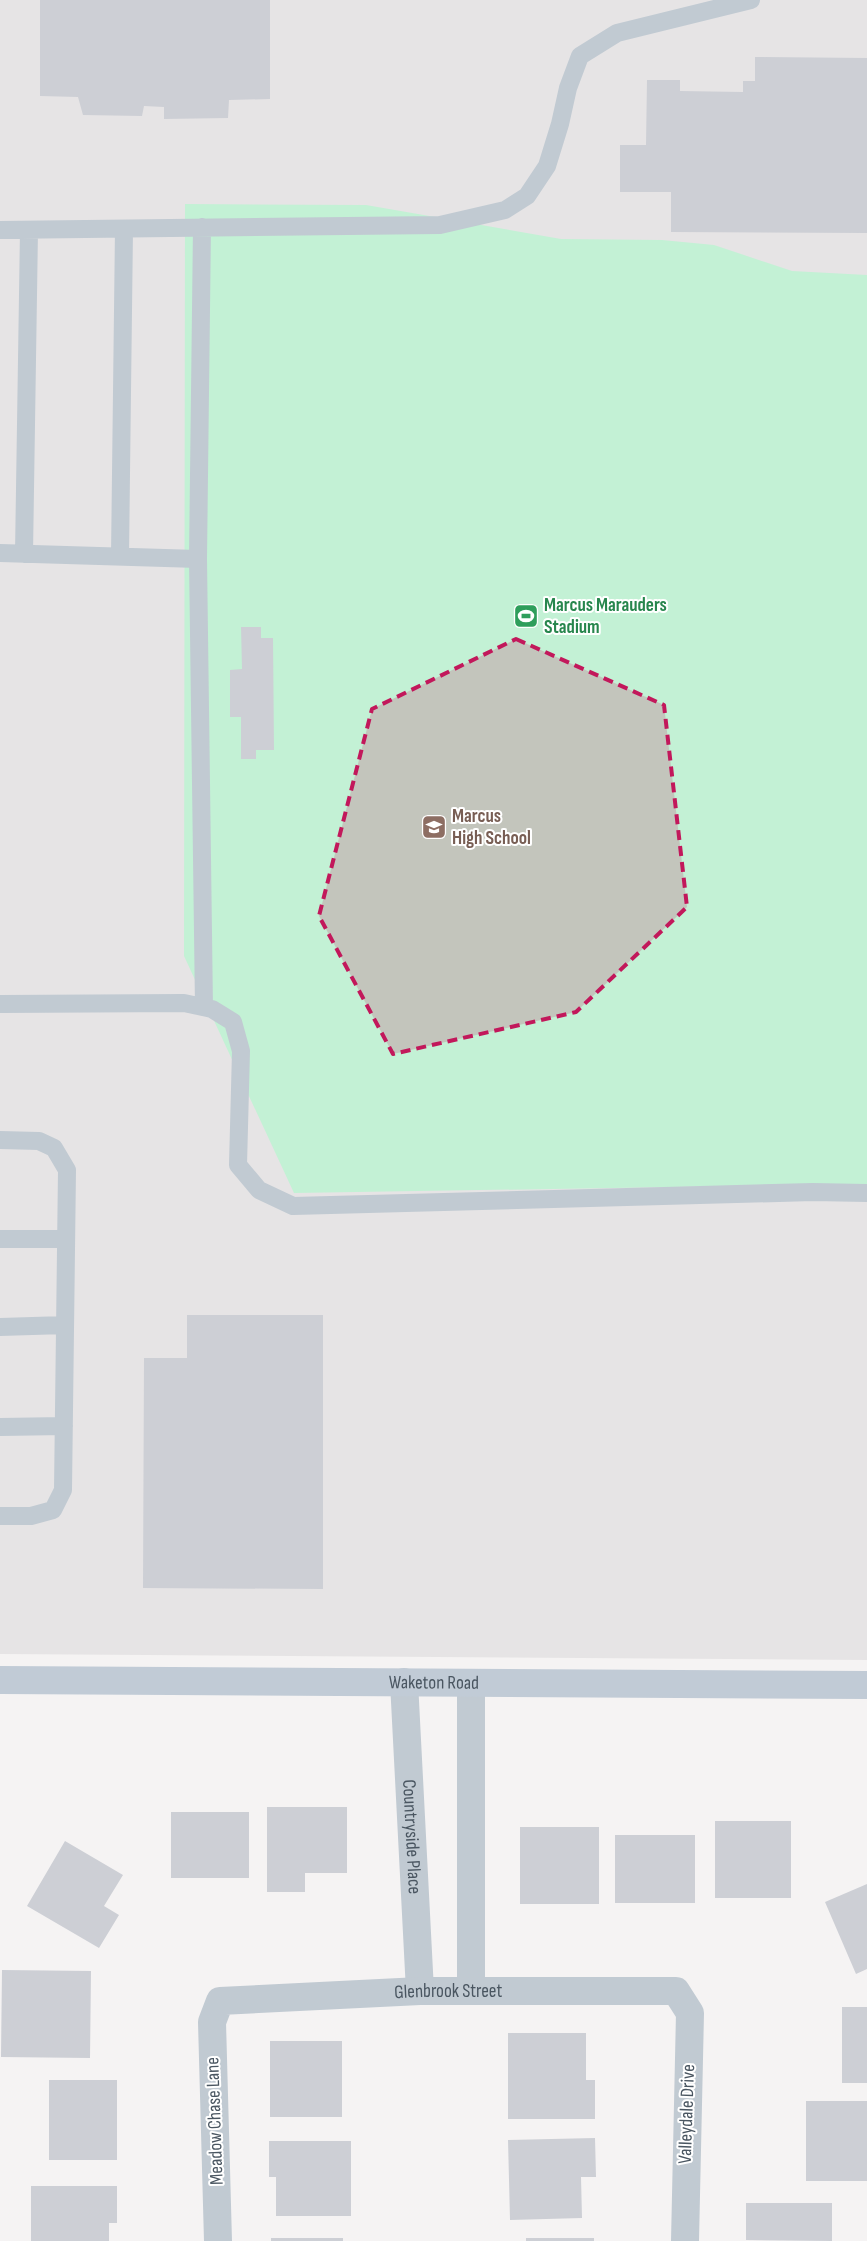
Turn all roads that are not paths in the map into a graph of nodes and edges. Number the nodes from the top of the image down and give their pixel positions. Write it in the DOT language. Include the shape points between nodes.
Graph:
graph roads {
  1 [pos="752,0"];
  2 [pos="202,228"];
  3 [pos="124,229"];
  4 [pos="0,230"];
  5 [pos="29,230"];
  6 [pos="0,553"];
  7 [pos="24,554"];
  8 [pos="120,556"];
  9 [pos="198,559"];
  10 [pos="0,1004"];
  11 [pos="204,1007"];
  12 [pos="0,1140"];
  13 [pos="867,1193"];
  14 [pos="0,1239"];
  15 [pos="66,1239"];
  16 [pos="65,1325"];
  17 [pos="0,1327"];
  18 [pos="0,1426"];
  19 [pos="64,1426"];
  20 [pos="0,1516"];
  21 [pos="0,1680"];
  22 [pos="404,1682"];
  23 [pos="471,1683"];
  24 [pos="867,1685"];
  25 [pos="420,1991"];
  26 [pos="471,1991"];
  27 [pos="676,1991"];
  28 [pos="220,2002"];
  29 [pos="218,2241"];
  30 [pos="685,2241"];
  1 -- 2 [label="lane" via="617,33 580,56 547,166 527,196 505,210 440,225"];
  2 -- 3 [label="lane"];
  2 -- 9 [label="lane"];
  3 -- 5 [label="lane"];
  3 -- 8 [label="lane"];
  4 -- 5 [label="lane"];
  5 -- 7 [label="lane"];
  6 -- 7 [label="lane"];
  7 -- 8 [label="lane"];
  8 -- 9 [label="lane"];
  9 -- 11 [label="lane"];
  10 -- 11 [label="lane" via="184,1003"];
  11 -- 13 [label="lane" via="233,1022 241,1051 238,1165 259,1190 293,1206"];
  12 -- 15 [label="lane" via="39,1141 54,1148 67,1170"];
  14 -- 15 [label="lane"];
  15 -- 16 [label="lane"];
  16 -- 17 [label="lane"];
  16 -- 19 [label="lane"];
  18 -- 19 [label="lane"];
  19 -- 20 [label="lane" via="63,1490 53,1510 31,1516"];
  21 -- 22 [label="street, Waketon Road"];
  22 -- 23 [label="street, Waketon Road"];
  22 -- 25 [label="street, Countryside Place"];
  23 -- 24 [label="street, Waketon Road"];
  23 -- 26 [label="street"];
  25 -- 26 [label="street, Glenbrook Street"];
  25 -- 28 [label="street, Glenbrook Street"];
  26 -- 27 [label="street, Glenbrook Street"];
  27 -- 30 [label="street, Valleydale Drive" via="690,2012"];
  28 -- 29 [label="street, Meadow Chase Lane" via="212,2022"];
}
